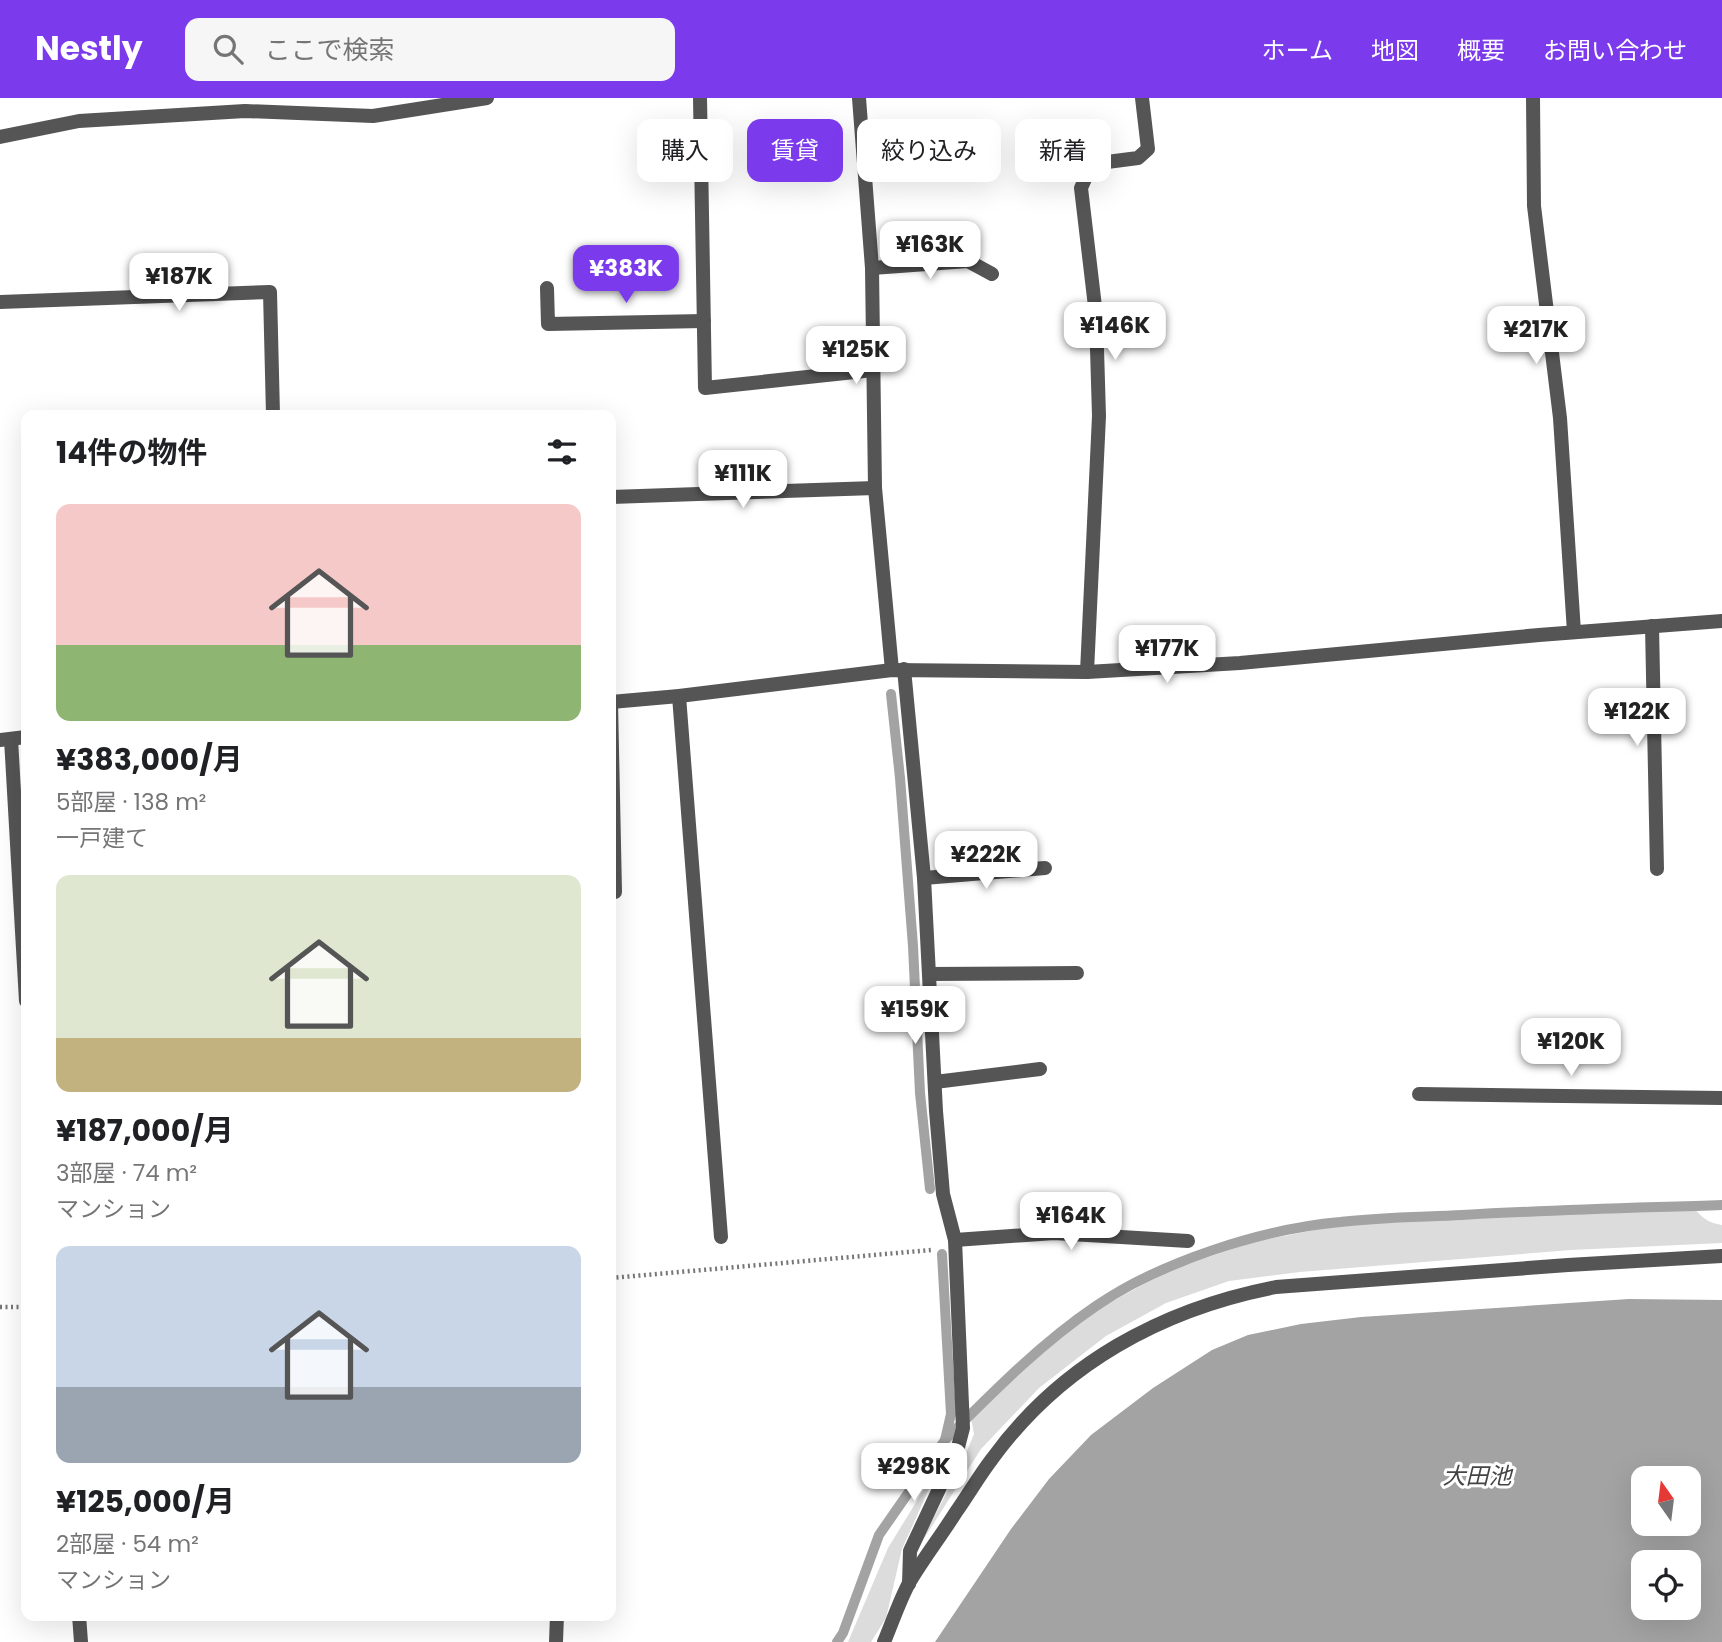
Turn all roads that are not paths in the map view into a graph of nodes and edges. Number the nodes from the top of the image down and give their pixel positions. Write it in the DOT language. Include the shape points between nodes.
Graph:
graph roads {
  1 [pos="486,98"];
  2 [pos="700,98"];
  3 [pos="859,98"];
  4 [pos="1142,98"];
  5 [pos="1533,98"];
  6 [pos="465,100"];
  7 [pos="244,104"];
  8 [pos="0,137"];
  9 [pos="873,268"];
  10 [pos="992,274"];
  11 [pos="547,288"];
  12 [pos="0,302"];
  13 [pos="704,321"];
  14 [pos="873,370"];
  15 [pos="273,410"];
  16 [pos="875,488"];
  17 [pos="616,497"];
  18 [pos="1722,621"];
  19 [pos="1652,626"];
  20 [pos="1574,632"];
  21 [pos="898,669"];
  22 [pos="1087,672"];
  23 [pos="679,696"];
  24 [pos="616,702"];
  25 [pos="5,740"];
  26 [pos="1045,868"];
  27 [pos="1657,869"];
  28 [pos="924,878"];
  29 [pos="21,939"];
  30 [pos="1077,973"];
  31 [pos="929,974"];
  32 [pos="1040,1069"];
  33 [pos="934,1082"];
  34 [pos="1419,1094"];
  35 [pos="1722,1098"];
  36 [pos="721,1237"];
  37 [pos="955,1240"];
  38 [pos="1188,1241"];
  39 [pos="1722,1256"];
  40 [pos="909,1584"];
  41 [pos="79,1621"];
  42 [pos="557,1621"];
  43 [pos="81,1642"];
  44 [pos="556,1642"];
  45 [pos="884,1642"];
  1 -- 6 [label="street"];
  2 -- 13 [label="street"];
  3 -- 9 [label="street"];
  4 -- 22 [label="street" via="1147,149 1138,158 1089,170 1081,188 1096,315 1099,416"];
  5 -- 20 [label="street" via="1534,206 1560,418"];
  6 -- 7 [label="street" via="373,116"];
  7 -- 8 [label="street" via="79,121"];
  9 -- 10 [label="street" via="968,261"];
  9 -- 14 [label="street"];
  11 -- 13 [label="street" via="548,324"];
  12 -- 15 [label="street" via="270,292"];
  13 -- 14 [label="street" via="705,388"];
  14 -- 16 [label="street"];
  16 -- 17 [label="street"];
  16 -- 21 [label="street"];
  18 -- 19 [label="street"];
  19 -- 20 [label="street"];
  19 -- 27 [label="street"];
  20 -- 22 [label="street" via="1240,663"];
  21 -- 22 [label="street"];
  21 -- 23 [label="street"];
  21 -- 28 [label="street"];
  23 -- 24 [label="street"];
  23 -- 36 [label="street"];
  25 -- 29 [label="street"];
  26 -- 28 [label="street"];
  28 -- 31 [label="street"];
  30 -- 31 [label="street"];
  31 -- 33 [label="street"];
  32 -- 33 [label="street"];
  33 -- 37 [label="street" via="943,1194"];
  34 -- 35 [label="street"];
  37 -- 38 [label="street" via="1054,1233"];
  37 -- 40 [label="street" via="963,1424 957,1451 911,1551"];
  39 -- 40 [label="street" via="1314,1283 1231,1295 1183,1311 1096,1359 1024,1421 993,1458"];
  40 -- 45 [label="street"];
  41 -- 43 [label="street"];
  42 -- 44 [label="street"];
}
